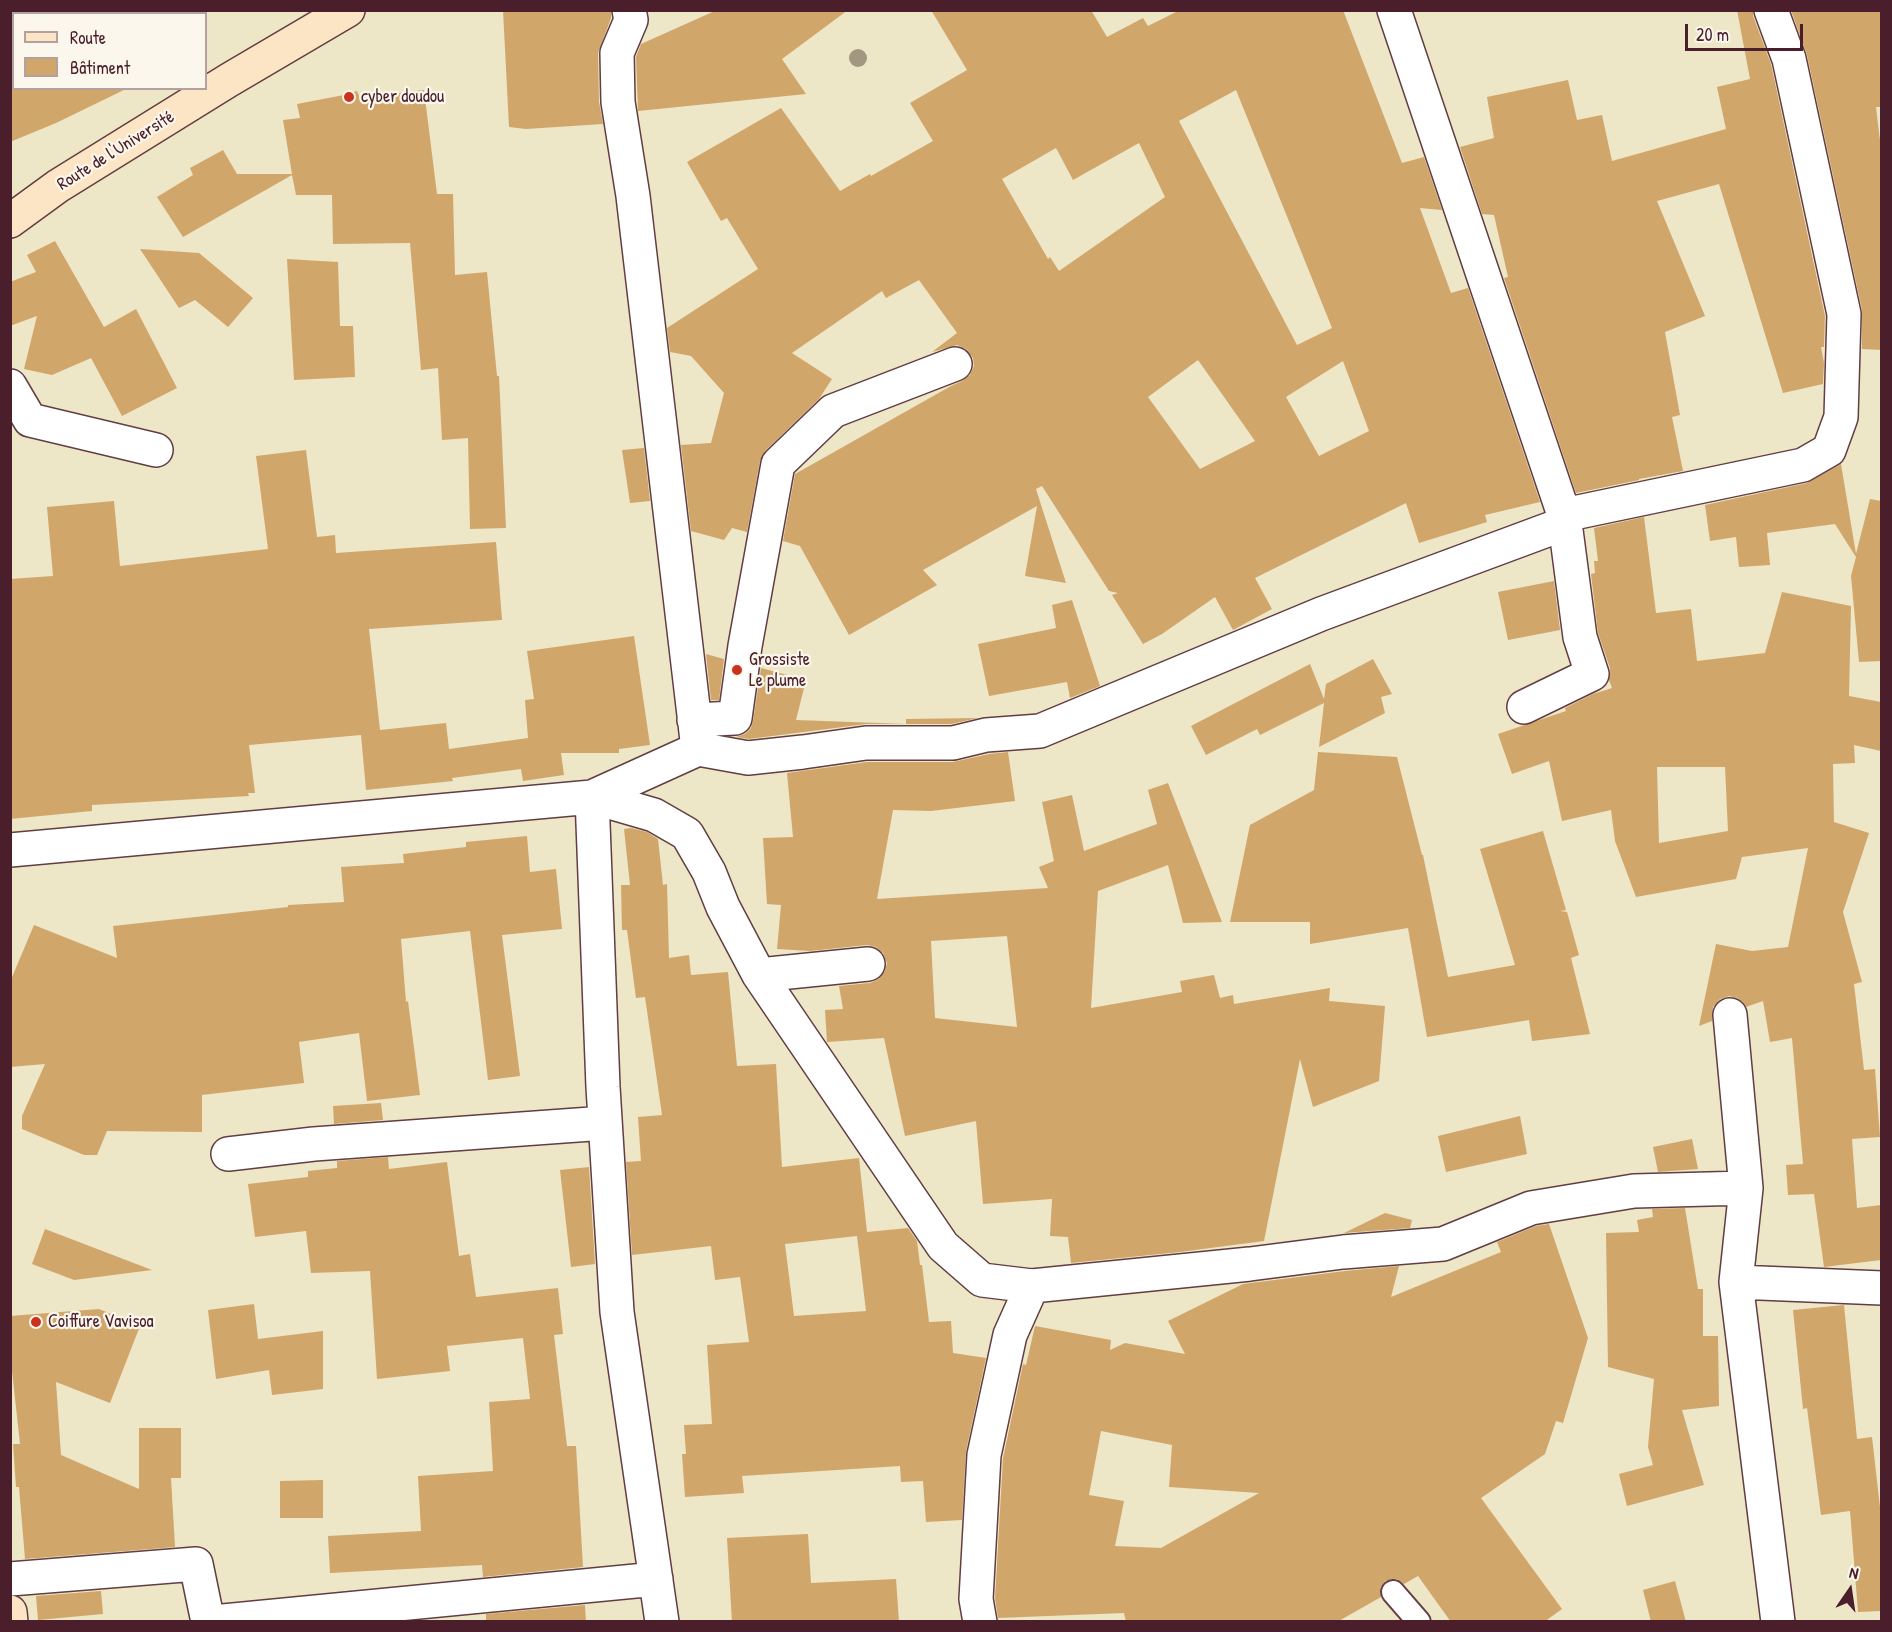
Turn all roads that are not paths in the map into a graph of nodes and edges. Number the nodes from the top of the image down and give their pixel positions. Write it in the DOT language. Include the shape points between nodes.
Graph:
graph roads {
  1 [pos="348,10"];
  2 [pos="629,10"];
  3 [pos="1394,10"];
  4 [pos="1771,10"];
  5 [pos="10,221"];
  6 [pos="955,364"];
  7 [pos="10,386"];
  8 [pos="156,450"];
  9 [pos="1565,519"];
  10 [pos="1524,707"];
  11 [pos="696,734"];
  12 [pos="592,797"];
  13 [pos="10,850"];
  14 [pos="868,964"];
  15 [pos="759,975"];
  16 [pos="1730,1015"];
  17 [pos="605,1124"];
  18 [pos="228,1154"];
  19 [pos="1746,1188"];
  20 [pos="1736,1282"];
  21 [pos="1032,1286"];
  22 [pos="1881,1288"];
  23 [pos="10,1579"];
  24 [pos="656,1580"];
  25 [pos="1393,1592"];
  26 [pos="10,1612"];
  27 [pos="11,1622"];
  28 [pos="211,1622"];
  29 [pos="662,1622"];
  30 [pos="980,1622"];
  31 [pos="1419,1622"];
  32 [pos="1778,1622"];
  1 -- 5 [label="main road, Route de l'Université" via="58,186"];
  2 -- 11 [label="street" via="631,20 617,53 618,102 633,196"];
  3 -- 9 [label="street"];
  4 -- 9 [label="street" via="1789,59 1845,314 1841,417 1829,450 1803,465"];
  6 -- 11 [label="street" via="833,411 778,464 735,718"];
  7 -- 8 [label="street" via="30,420"];
  9 -- 10 [label="street" via="1580,637 1592,674"];
  9 -- 11 [label="street" via="1321,614 1040,731 953,742 866,743 748,758"];
  11 -- 12 [label="street"];
  12 -- 13 [label="street"];
  12 -- 15 [label="street" via="654,815 687,834 710,872 723,907"];
  12 -- 17 [label="street"];
  14 -- 15 [label="street"];
  15 -- 21 [label="street" via="943,1246 982,1280"];
  16 -- 19 [label="street"];
  17 -- 18 [label="street" via="314,1144"];
  17 -- 24 [label="street" via="617,1312"];
  19 -- 20 [label="street"];
  19 -- 21 [label="street" via="1634,1191 1531,1208 1443,1244"];
  20 -- 22 [label="street"];
  20 -- 32 [label="street"];
  21 -- 30 [label="street" via="1010,1335 984,1455 976,1599"];
  23 -- 28 [label="street" via="196,1564"];
  24 -- 28 [label="street"];
  24 -- 29 [label="street"];
  25 -- 31 [label="lane"];
  26 -- 27 [label="main road"];
}
